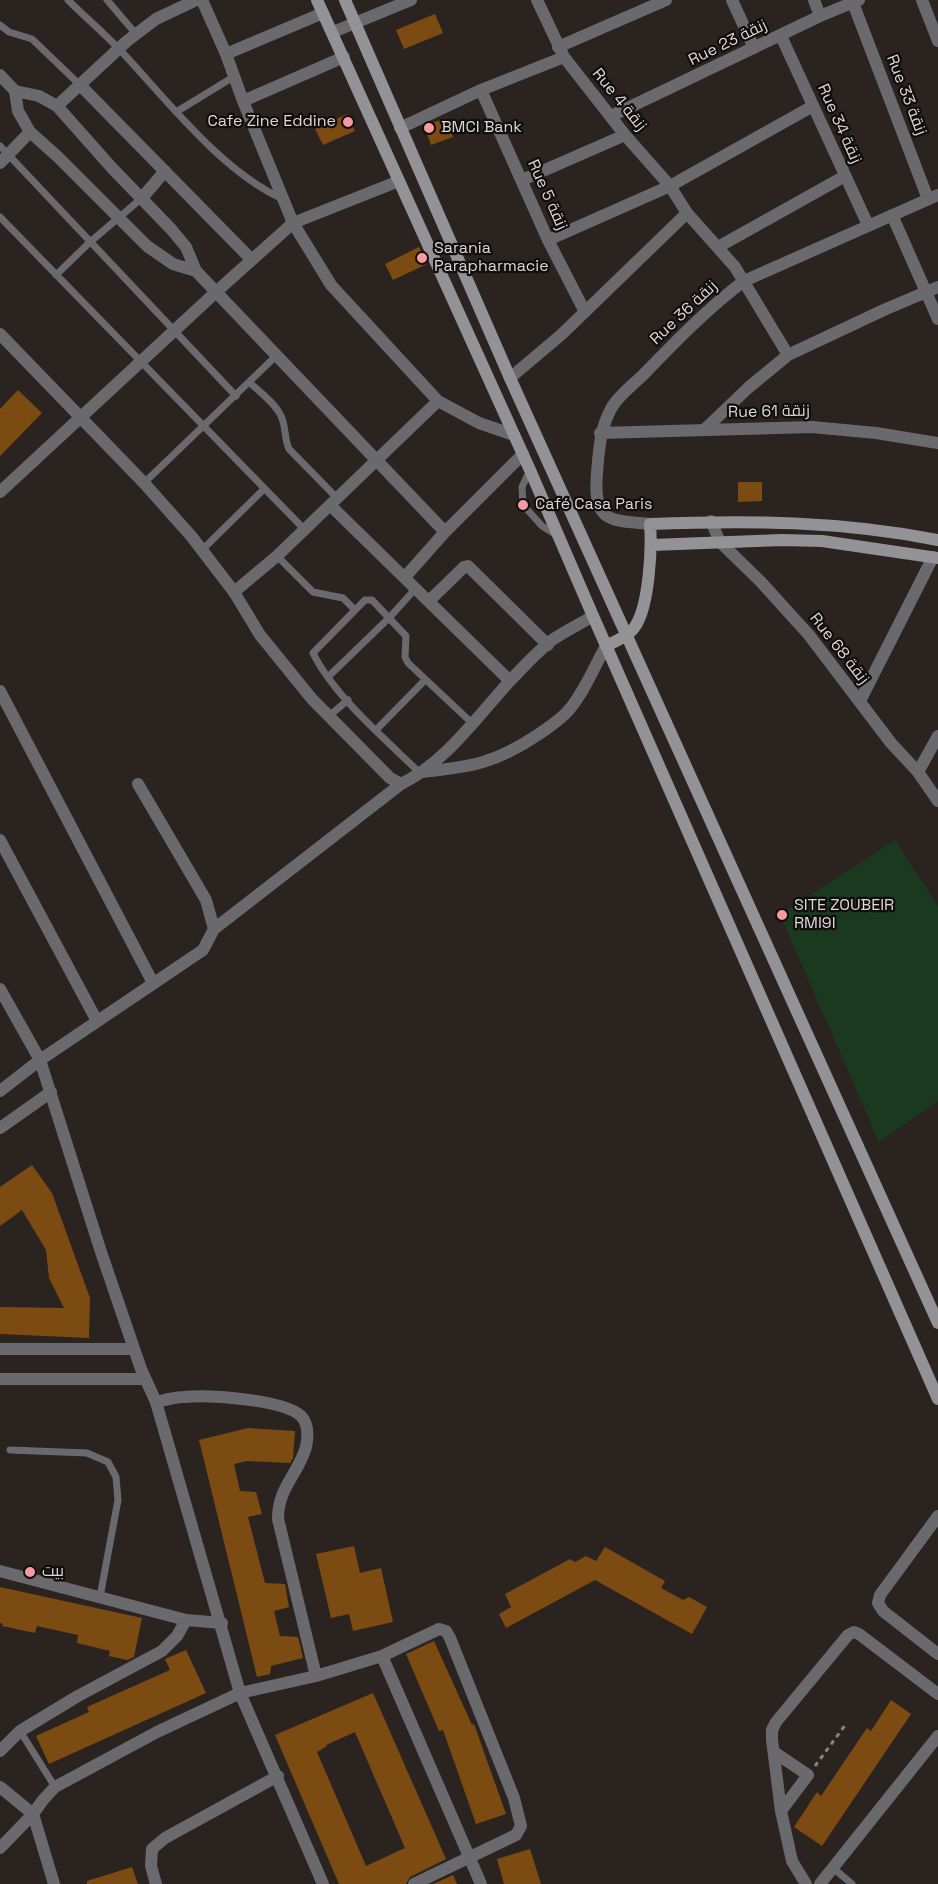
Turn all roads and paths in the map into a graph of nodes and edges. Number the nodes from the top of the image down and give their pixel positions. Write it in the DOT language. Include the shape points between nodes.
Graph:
graph roads {
  1 [pos="68,0"];
  2 [pos="107,0"];
  3 [pos="196,0"];
  4 [pos="202,0"];
  5 [pos="317,0"];
  6 [pos="345,0"];
  7 [pos="411,0"];
  8 [pos="537,0"];
  9 [pos="666,0"];
  10 [pos="732,0"];
  11 [pos="814,0"];
  12 [pos="922,0"];
  13 [pos="856,2"];
  14 [pos="323,13"];
  15 [pos="820,16"];
  16 [pos="356,23"];
  17 [pos="0,25"];
  18 [pos="333,32"];
  19 [pos="136,34"];
  20 [pos="781,36"];
  21 [pos="938,41"];
  22 [pos="119,48"];
  23 [pos="754,48"];
  24 [pos="561,52"];
  25 [pos="226,54"];
  26 [pos="344,57"];
  27 [pos="0,75"];
  28 [pos="234,76"];
  29 [pos="80,85"];
  30 [pos="481,90"];
  31 [pos="15,91"];
  32 [pos="243,101"];
  33 [pos="57,106"];
  34 [pos="813,106"];
  35 [pos="176,112"];
  36 [pos="611,117"];
  37 [pos="400,128"];
  38 [pos="30,132"];
  39 [pos="625,135"];
  40 [pos="3,154"];
  41 [pos="165,171"];
  42 [pos="845,176"];
  43 [pos="522,180"];
  44 [pos="399,181"];
  45 [pos="670,186"];
  46 [pos="933,197"];
  47 [pos="142,198"];
  48 [pos="283,199"];
  49 [pos="687,213"];
  50 [pos="892,215"];
  51 [pos="0,217"];
  52 [pos="118,218"];
  53 [pos="293,223"];
  54 [pos="868,225"];
  55 [pos="548,240"];
  56 [pos="90,242"];
  57 [pos="718,248"];
  58 [pos="252,260"];
  59 [pos="196,271"];
  60 [pos="56,275"];
  61 [pos="744,281"];
  62 [pos="938,288"];
  63 [pos="216,292"];
  64 [pos="926,293"];
  65 [pos="585,312"];
  66 [pos="938,319"];
  67 [pos="174,331"];
  68 [pos="0,334"];
  69 [pos="788,355"];
  70 [pos="277,356"];
  71 [pos="140,363"];
  72 [pos="510,378"];
  73 [pos="250,383"];
  74 [pos="236,396"];
  75 [pos="438,401"];
  76 [pos="81,418"];
  77 [pos="203,426"];
  78 [pos="704,430"];
  79 [pos="600,433"];
  80 [pos="514,435"];
  81 [pos="938,443"];
  82 [pos="523,454"];
  83 [pos="377,460"];
  84 [pos="530,470"];
  85 [pos="144,483"];
  86 [pos="264,489"];
  87 [pos="0,492"];
  88 [pos="333,501"];
  89 [pos="711,521"];
  90 [pos="650,524"];
  91 [pos="304,530"];
  92 [pos="445,532"];
  93 [pos="558,536"];
  94 [pos="938,540"];
  95 [pos="720,542"];
  96 [pos="652,545"];
  97 [pos="202,550"];
  98 [pos="277,556"];
  99 [pos="936,557"];
  100 [pos="405,578"];
  101 [pos="416,588"];
  102 [pos="234,592"];
  103 [pos="429,601"];
  104 [pos="355,610"];
  105 [pos="593,616"];
  106 [pos="390,617"];
  107 [pos="626,635"];
  108 [pos="548,645"];
  109 [pos="606,646"];
  110 [pos="328,677"];
  111 [pos="0,680"];
  112 [pos="425,680"];
  113 [pos="510,681"];
  114 [pos="0,691"];
  115 [pos="348,700"];
  116 [pos="860,701"];
  117 [pos="329,716"];
  118 [pos="473,724"];
  119 [pos="376,730"];
  120 [pos="938,736"];
  121 [pos="918,772"];
  122 [pos="420,773"];
  123 [pos="138,784"];
  124 [pos="401,784"];
  125 [pos="938,801"];
  126 [pos="0,840"];
  127 [pos="214,929"];
  128 [pos="153,984"];
  129 [pos="0,989"];
  130 [pos="97,1021"];
  131 [pos="40,1060"];
  132 [pos="0,1090"];
  133 [pos="51,1092"];
  134 [pos="0,1128"];
  135 [pos="938,1323"];
  136 [pos="0,1349"];
  137 [pos="134,1349"];
  138 [pos="0,1379"];
  139 [pos="145,1379"];
  140 [pos="938,1399"];
  141 [pos="156,1402"];
  142 [pos="10,1450"];
  143 [pos="938,1516"];
  144 [pos="0,1571"];
  145 [pos="100,1597"];
  146 [pos="186,1620"];
  147 [pos="222,1623"];
  148 [pos="938,1654"];
  149 [pos="381,1656"];
  150 [pos="316,1676"];
  151 [pos="240,1693"];
  152 [pos="938,1694"];
  153 [pos="846,1724"];
  154 [pos="20,1731"];
  155 [pos="938,1736"];
  156 [pos="0,1751"];
  157 [pos="774,1752"];
  158 [pos="808,1775"];
  159 [pos="278,1776"];
  160 [pos="0,1787"];
  161 [pos="55,1787"];
  162 [pos="781,1811"];
  163 [pos="33,1814"];
  164 [pos="0,1848"];
  165 [pos="471,1858"];
  166 [pos="833,1868"];
  167 [pos="54,1884"];
  168 [pos="156,1884"];
  169 [pos="323,1884"];
  170 [pos="414,1884"];
  171 [pos="481,1884"];
  172 [pos="806,1884"];
  173 [pos="820,1884"];
  174 [pos="852,1884"];
  1 -- 22 [label="lane"];
  2 -- 19 [label="lane"];
  3 -- 19 [label="street" via="156,19"];
  4 -- 25 [label="street"];
  5 -- 14 [label="main road"];
  6 -- 16 [label="main road"];
  7 -- 16 [label="street"];
  8 -- 24 [label="street, Rue 4 زنقة"];
  9 -- 24 [label="street"];
  10 -- 23 [label="street"];
  11 -- 15 [label="street"];
  12 -- 21 [label="street"];
  13 -- 15 [label="street, Rue 23 زنقة"];
  13 -- 46 [label="street, Rue 33 زنقة"];
  14 -- 18 [label="main road"];
  14 -- 25 [label="street"];
  15 -- 20 [label="street, Rue 23 زنقة"];
  16 -- 18 [label="street"];
  16 -- 37 [label="main road"];
  17 -- 29 [label="lane" via="32,39"];
  18 -- 26 [label="main road"];
  19 -- 22 [label="street"];
  20 -- 23 [label="street, Rue 23 زنقة"];
  20 -- 34 [label="street, Rue 34 زنقة"];
  22 -- 29 [label="street"];
  22 -- 35 [label="lane"];
  23 -- 36 [label="street, Rue 23 زنقة"];
  24 -- 30 [label="street"];
  24 -- 36 [label="street, Rue 4 زنقة"];
  25 -- 28 [label="street"];
  26 -- 32 [label="street"];
  26 -- 44 [label="main road"];
  27 -- 31 [label="street"];
  28 -- 32 [label="street"];
  28 -- 35 [label="lane"];
  29 -- 33 [label="street"];
  29 -- 41 [label="street"];
  30 -- 37 [label="street"];
  30 -- 43 [label="street, Rue 5 زنقة"];
  31 -- 33 [label="street" via="39,96"];
  31 -- 38 [label="street" via="18,111"];
  32 -- 48 [label="street"];
  33 -- 47 [label="street"];
  34 -- 42 [label="street, Rue 34 زنقة"];
  34 -- 45 [label="street"];
  35 -- 48 [label="lane" via="248,180"];
  36 -- 39 [label="street, Rue 4 زنقة"];
  37 -- 72 [label="main road"];
  38 -- 40 [label="street"];
  38 -- 52 [label="street"];
  39 -- 43 [label="street"];
  39 -- 45 [label="street, Rue 4 زنقة"];
  40 -- 56 [label="lane"];
  41 -- 47 [label="street"];
  41 -- 58 [label="street"];
  42 -- 54 [label="street, Rue 34 زنقة"];
  42 -- 57 [label="street"];
  43 -- 55 [label="street, Rue 5 زنقة"];
  44 -- 53 [label="street"];
  44 -- 80 [label="main road"];
  45 -- 49 [label="street, Rue 4 زنقة"];
  45 -- 55 [label="street"];
  46 -- 50 [label="street, Rue 36 زنقة"];
  47 -- 52 [label="lane"];
  47 -- 59 [label="street" via="186,247"];
  48 -- 53 [label="street"];
  49 -- 57 [label="street, Rue 4 زنقة"];
  49 -- 65 [label="street"];
  50 -- 54 [label="street, Rue 36 زنقة"];
  50 -- 64 [label="street"];
  51 -- 60 [label="lane"];
  52 -- 56 [label="lane"];
  52 -- 59 [label="street" via="173,264"];
  53 -- 58 [label="street"];
  53 -- 75 [label="street" via="331,285"];
  54 -- 61 [label="street, Rue 36 زنقة"];
  55 -- 65 [label="street, Rue 5 زنقة"];
  56 -- 60 [label="lane"];
  56 -- 67 [label="lane"];
  57 -- 61 [label="street, Rue 4 زنقة"];
  58 -- 63 [label="street"];
  59 -- 63 [label="street"];
  60 -- 71 [label="lane"];
  61 -- 69 [label="street, Rue 4 زنقة"];
  61 -- 79 [label="street, Rue 36 زنقة" via="690,327 613,405"];
  62 -- 64 [label="street"];
  63 -- 67 [label="street"];
  63 -- 70 [label="street"];
  64 -- 66 [label="street"];
  64 -- 69 [label="street"];
  65 -- 72 [label="street"];
  67 -- 71 [label="street"];
  67 -- 74 [label="lane"];
  68 -- 76 [label="street"];
  69 -- 78 [label="street"];
  70 -- 73 [label="lane"];
  70 -- 83 [label="street"];
  71 -- 76 [label="street"];
  71 -- 77 [label="lane"];
  72 -- 107 [label="main road"];
  73 -- 74 [label="lane"];
  73 -- 88 [label="lane" via="279,412 289,449"];
  74 -- 77 [label="lane"];
  75 -- 80 [label="street" via="479,423"];
  75 -- 83 [label="street"];
  76 -- 85 [label="street"];
  76 -- 87 [label="street"];
  77 -- 85 [label="lane"];
  77 -- 86 [label="lane"];
  78 -- 79 [label="street, Rue 61 زنقة"];
  78 -- 81 [label="street, Rue 61 زنقة" via="812,427"];
  79 -- 90 [label="street, Rue 36 زنقة" via="596,490 599,508 616,521"];
  80 -- 82 [label="main road"];
  82 -- 84 [label="main road"];
  82 -- 92 [label="street"];
  83 -- 88 [label="street"];
  83 -- 92 [label="street"];
  84 -- 93 [label="main road"];
  84 -- 93 [label="lane" via="522,487 523,505 542,526"];
  85 -- 97 [label="street"];
  86 -- 91 [label="lane"];
  86 -- 97 [label="lane"];
  88 -- 91 [label="street"];
  88 -- 100 [label="street"];
  89 -- 90 [label="main road"];
  89 -- 94 [label="main road" via="795,522"];
  89 -- 95 [label="street, Rue 68 زنقة"];
  90 -- 96 [label="main road"];
  91 -- 98 [label="street"];
  92 -- 100 [label="street"];
  93 -- 105 [label="main road"];
  95 -- 96 [label="main road"];
  95 -- 99 [label="main road" via="822,541"];
  95 -- 116 [label="street, Rue 68 زنقة" via="809,635"];
  96 -- 107 [label="main road" via="642,612"];
  97 -- 102 [label="street"];
  98 -- 102 [label="street"];
  98 -- 104 [label="lane" via="313,592 343,598"];
  99 -- 116 [label="street"];
  100 -- 101 [label="street"];
  101 -- 103 [label="street"];
  101 -- 106 [label="lane"];
  102 -- 117 [label="street" via="260,635"];
  103 -- 108 [label="street" via="468,566"];
  103 -- 113 [label="street"];
  104 -- 106 [label="lane" via="368,599"];
  104 -- 110 [label="lane" via="313,653"];
  105 -- 108 [label="street"];
  105 -- 109 [label="main road"];
  106 -- 110 [label="lane"];
  106 -- 112 [label="lane" via="406,636 408,663"];
  107 -- 109 [label="main road"];
  107 -- 135 [label="main road"];
  108 -- 113 [label="street"];
  109 -- 122 [label="street" via="569,711 549,728 490,761"];
  109 -- 140 [label="main road"];
  110 -- 115 [label="lane"];
  111 -- 114 [label="street"];
  112 -- 118 [label="lane"];
  112 -- 119 [label="lane"];
  113 -- 118 [label="street"];
  114 -- 128 [label="street"];
  115 -- 117 [label="lane"];
  115 -- 119 [label="lane"];
  116 -- 121 [label="street, Rue 68 زنقة"];
  117 -- 124 [label="street" via="390,778"];
  118 -- 122 [label="street"];
  119 -- 122 [label="lane"];
  120 -- 121 [label="street"];
  121 -- 125 [label="street, Rue 68 زنقة"];
  122 -- 124 [label="street"];
  123 -- 127 [label="street" via="206,900"];
  124 -- 127 [label="street"];
  126 -- 130 [label="street"];
  127 -- 128 [label="street" via="203,950"];
  128 -- 130 [label="street"];
  129 -- 131 [label="street"];
  130 -- 131 [label="street"];
  131 -- 132 [label="street"];
  131 -- 133 [label="street"];
  133 -- 134 [label="street"];
  133 -- 137 [label="street"];
  136 -- 137 [label="street"];
  137 -- 139 [label="street"];
  138 -- 139 [label="street"];
  139 -- 141 [label="street"];
  141 -- 147 [label="street"];
  141 -- 150 [label="street" via="199,1396 244,1399 289,1410 301,1416 307,1426 306,1448 284,1488 278,1519"];
  142 -- 145 [label="lane" via="87,1453 108,1462 116,1477 118,1500"];
  143 -- 148 [label="street" via="878,1603"];
  144 -- 145 [label="street"];
  145 -- 146 [label="street"];
  146 -- 147 [label="street"];
  146 -- 154 [label="street" via="162,1651"];
  147 -- 151 [label="street"];
  149 -- 150 [label="street"];
  149 -- 165 [label="street"];
  149 -- 165 [label="street" via="439,1629 450,1638 514,1798 520,1827 516,1835"];
  150 -- 151 [label="street"];
  151 -- 159 [label="street"];
  151 -- 161 [label="street"];
  152 -- 157 [label="street" via="854,1632 776,1722 772,1730"];
  153 -- 158 [label="path"];
  154 -- 156 [label="street"];
  154 -- 161 [label="lane"];
  155 -- 166 [label="street"];
  157 -- 158 [label="street"];
  157 -- 162 [label="street"];
  158 -- 162 [label="street"];
  159 -- 168 [label="street" via="165,1838 153,1850 151,1866"];
  159 -- 169 [label="street"];
  160 -- 163 [label="street"];
  161 -- 163 [label="street"];
  162 -- 172 [label="street" via="792,1860"];
  163 -- 164 [label="street"];
  163 -- 167 [label="street"];
  165 -- 170 [label="street"];
  165 -- 171 [label="street"];
  166 -- 173 [label="street"];
  166 -- 174 [label="lane"];
}
